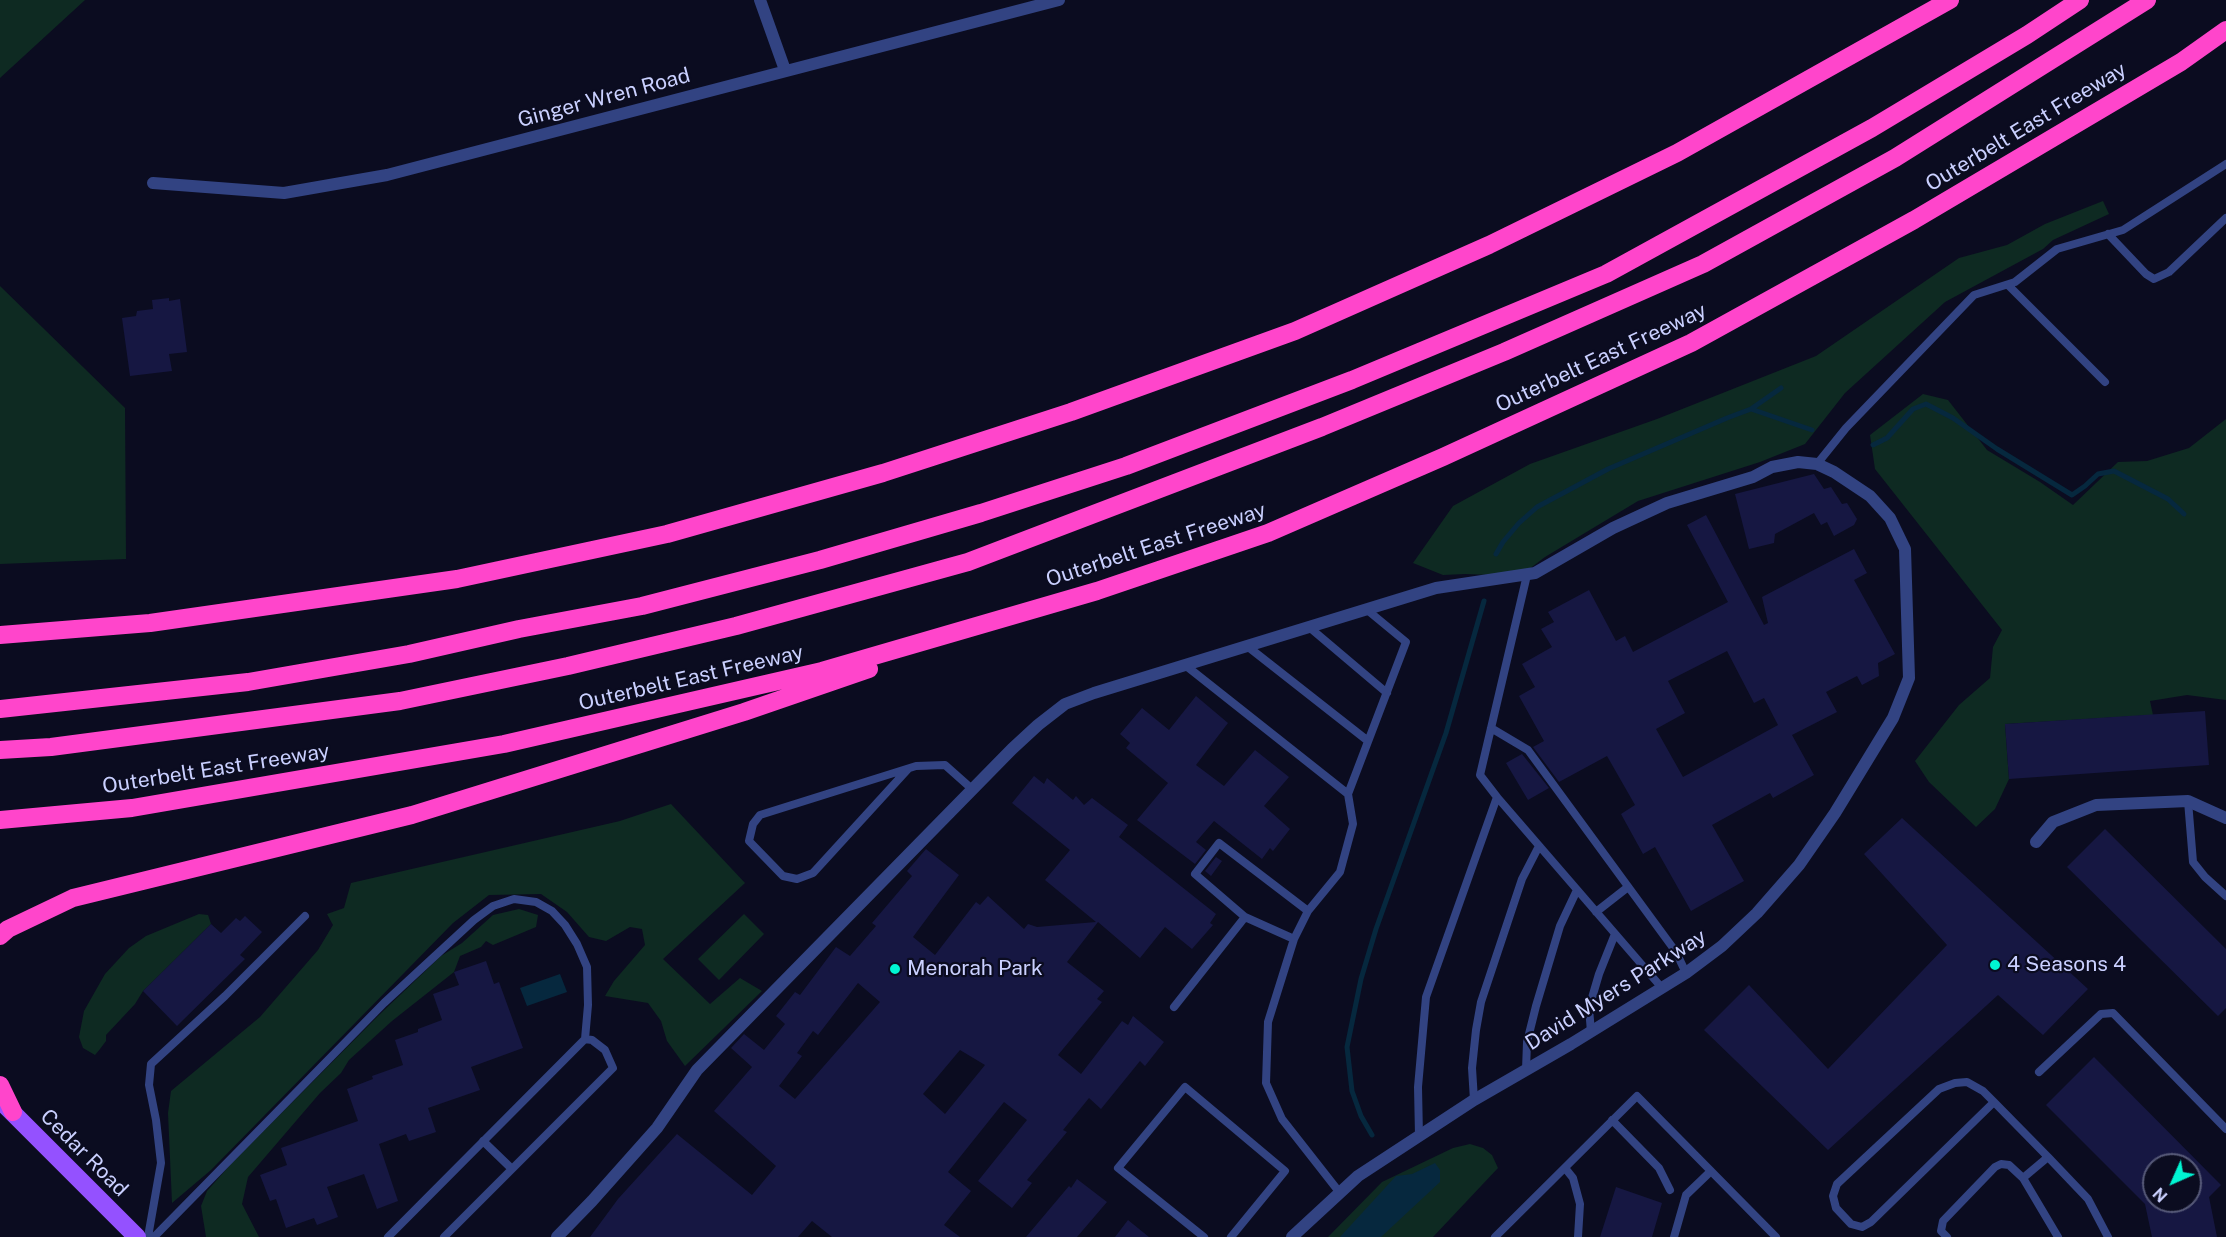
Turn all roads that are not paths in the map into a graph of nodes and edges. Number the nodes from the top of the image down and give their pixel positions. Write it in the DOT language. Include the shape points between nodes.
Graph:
graph roads {
  1 [pos="760,0"];
  2 [pos="1059,0"];
  3 [pos="1950,0"];
  4 [pos="2080,0"];
  5 [pos="2147,0"];
  6 [pos="2226,30"];
  7 [pos="785,70"];
  8 [pos="2226,164"];
  9 [pos="153,183"];
  10 [pos="2226,218"];
  11 [pos="2108,234"];
  12 [pos="2008,285"];
  13 [pos="2105,382"];
  14 [pos="1817,464"];
  15 [pos="1527,575"];
  16 [pos="1097,591"];
  17 [pos="1366,609"];
  18 [pos="1309,627"];
  19 [pos="0,635"];
  20 [pos="1247,646"];
  21 [pos="1185,665"];
  22 [pos="1387,693"];
  23 [pos="0,709"];
  24 [pos="1491,728"];
  25 [pos="1368,741"];
  26 [pos="0,750"];
  27 [pos="908,769"];
  28 [pos="972,789"];
  29 [pos="1348,794"];
  30 [pos="1497,797"];
  31 [pos="2188,801"];
  32 [pos="2226,818"];
  33 [pos="0,820"];
  34 [pos="2036,842"];
  35 [pos="1539,846"];
  36 [pos="1628,887"];
  37 [pos="1577,890"];
  38 [pos="2226,896"];
  39 [pos="1308,911"];
  40 [pos="1596,912"];
  41 [pos="305,916"];
  42 [pos="1245,916"];
  43 [pos="1615,934"];
  44 [pos="3,936"];
  45 [pos="1294,939"];
  46 [pos="1686,973"];
  47 [pos="1662,988"];
  48 [pos="1174,1007"];
  49 [pos="1591,1032"];
  50 [pos="585,1039"];
  51 [pos="1526,1070"];
  52 [pos="2038,1072"];
  53 [pos="0,1085"];
  54 [pos="1474,1100"];
  55 [pos="1994,1102"];
  56 [pos="6,1106"];
  57 [pos="1612,1120"];
  58 [pos="2226,1129"];
  59 [pos="1419,1136"];
  60 [pos="483,1141"];
  61 [pos="2048,1157"];
  62 [pos="1565,1168"];
  63 [pos="512,1169"];
  64 [pos="1710,1171"];
  65 [pos="2023,1178"];
  66 [pos="1670,1190"];
  67 [pos="1340,1192"];
  68 [pos="137,1237"];
  69 [pos="148,1237"];
  70 [pos="154,1237"];
  71 [pos="388,1237"];
  72 [pos="444,1237"];
  73 [pos="557,1237"];
  74 [pos="1204,1237"];
  75 [pos="1231,1237"];
  76 [pos="1292,1237"];
  77 [pos="1495,1237"];
  78 [pos="1578,1237"];
  79 [pos="1674,1237"];
  80 [pos="1776,1237"];
  81 [pos="1947,1237"];
  82 [pos="2058,1237"];
  83 [pos="2108,1237"];
  1 -- 7 [label="street"];
  2 -- 7 [label="street, Ginger Wren Road"];
  3 -- 19 [label="highway" via="1677,153 1489,245 1295,331 883,473 667,534 469,576 150,623"];
  4 -- 23 [label="highway" via="1872,128 1606,274 1352,381 1126,466 820,560 642,606 410,654 248,682"];
  5 -- 26 [label="highway" via="1895,158 1703,264 1322,427 968,562 736,626 400,700 51,747"];
  6 -- 16 [label="highway, Outerbelt East Freeway" via="2181,62 1914,219 1691,343 1268,533"];
  7 -- 9 [label="street, Ginger Wren Road" via="387,175 284,193"];
  8 -- 11 [label="lane" via="2123,230"];
  10 -- 11 [label="lane" via="2169,272 2154,279"];
  11 -- 12 [label="lane" via="2057,249"];
  12 -- 13 [label="lane"];
  12 -- 14 [label="lane" via="1974,295 1846,428"];
  14 -- 15 [label="street" via="1772,466 1753,477 1666,503"];
  14 -- 46 [label="street, David Myers Parkway" via="1870,496 1890,518 1905,549 1910,678 1893,718 1799,865 1757,913"];
  15 -- 17 [label="street" via="1436,588"];
  15 -- 24 [label="lane"];
  16 -- 33 [label="highway, Outerbelt East Freeway" via="822,670 504,744 132,808"];
  16 -- 44 [label="highway" via="744,712 435,808 73,898"];
  17 -- 18 [label="street"];
  17 -- 22 [label="lane" via="1406,642"];
  18 -- 20 [label="street"];
  18 -- 22 [label="lane"];
  20 -- 21 [label="street"];
  20 -- 25 [label="lane"];
  21 -- 28 [label="street" via="1065,704"];
  21 -- 29 [label="lane"];
  22 -- 25 [label="lane"];
  24 -- 30 [label="lane" via="1480,775"];
  24 -- 36 [label="lane" via="1528,750"];
  25 -- 29 [label="lane"];
  27 -- 27 [label="lane" via="760,815 749,841 783,876 797,879 813,873"];
  27 -- 28 [label="lane" via="945,765"];
  28 -- 73 [label="street" via="697,1070 657,1128"];
  29 -- 39 [label="lane" via="1353,824 1340,872"];
  30 -- 35 [label="lane"];
  30 -- 59 [label="lane" via="1426,997 1418,1087"];
  31 -- 32 [label="street"];
  31 -- 34 [label="street" via="2096,805 2054,822"];
  31 -- 38 [label="lane" via="2193,862"];
  35 -- 37 [label="lane"];
  35 -- 54 [label="lane" via="1522,879 1481,1002 1472,1068"];
  36 -- 40 [label="lane"];
  36 -- 46 [label="lane" via="1676,952"];
  37 -- 40 [label="lane"];
  37 -- 51 [label="lane" via="1560,926 1536,1006 1527,1042"];
  39 -- 42 [label="lane" via="1219,843 1195,874"];
  39 -- 45 [label="lane"];
  40 -- 43 [label="lane"];
  41 -- 69 [label="lane" via="151,1065 149,1085 161,1163"];
  42 -- 45 [label="lane"];
  42 -- 48 [label="lane"];
  43 -- 47 [label="lane"];
  43 -- 49 [label="lane" via="1589,1008"];
  45 -- 67 [label="lane" via="1268,1022 1266,1083 1282,1119"];
  46 -- 47 [label="street, David Myers Parkway"];
  47 -- 49 [label="street, David Myers Parkway"];
  49 -- 51 [label="street, David Myers Parkway"];
  50 -- 60 [label="lane"];
  50 -- 63 [label="lane" via="605,1050 613,1068"];
  50 -- 70 [label="lane" via="587,967 564,925 552,911 536,902 514,899 493,906 384,1003"];
  51 -- 54 [label="street, David Myers Parkway"];
  52 -- 58 [label="lane" via="2100,1014 2113,1013"];
  53 -- 56 [label="highway"];
  54 -- 59 [label="street, David Myers Parkway"];
  55 -- 55 [label="lane" via="1967,1082 1939,1089 1837,1184 1833,1196 1836,1208 1851,1224 1862,1227 1872,1222"];
  55 -- 61 [label="lane"];
  56 -- 68 [label="main road, Cedar Road"];
  57 -- 62 [label="lane"];
  57 -- 64 [label="lane" via="1636,1096"];
  57 -- 66 [label="lane" via="1659,1168"];
  59 -- 67 [label="street, David Myers Parkway"];
  60 -- 63 [label="lane"];
  60 -- 71 [label="lane"];
  61 -- 65 [label="lane"];
  61 -- 83 [label="lane" via="2088,1199"];
  62 -- 77 [label="lane"];
  62 -- 78 [label="lane" via="1573,1178 1580,1203"];
  63 -- 72 [label="lane"];
  64 -- 79 [label="lane" via="1686,1195"];
  64 -- 80 [label="lane"];
  65 -- 81 [label="lane" via="2009,1165 1995,1167 1943,1221 1941,1230"];
  65 -- 82 [label="lane"];
  67 -- 76 [label="street, David Myers Parkway"];
  74 -- 75 [label="lane" via="1118,1168 1185,1087 1285,1171"];
}
